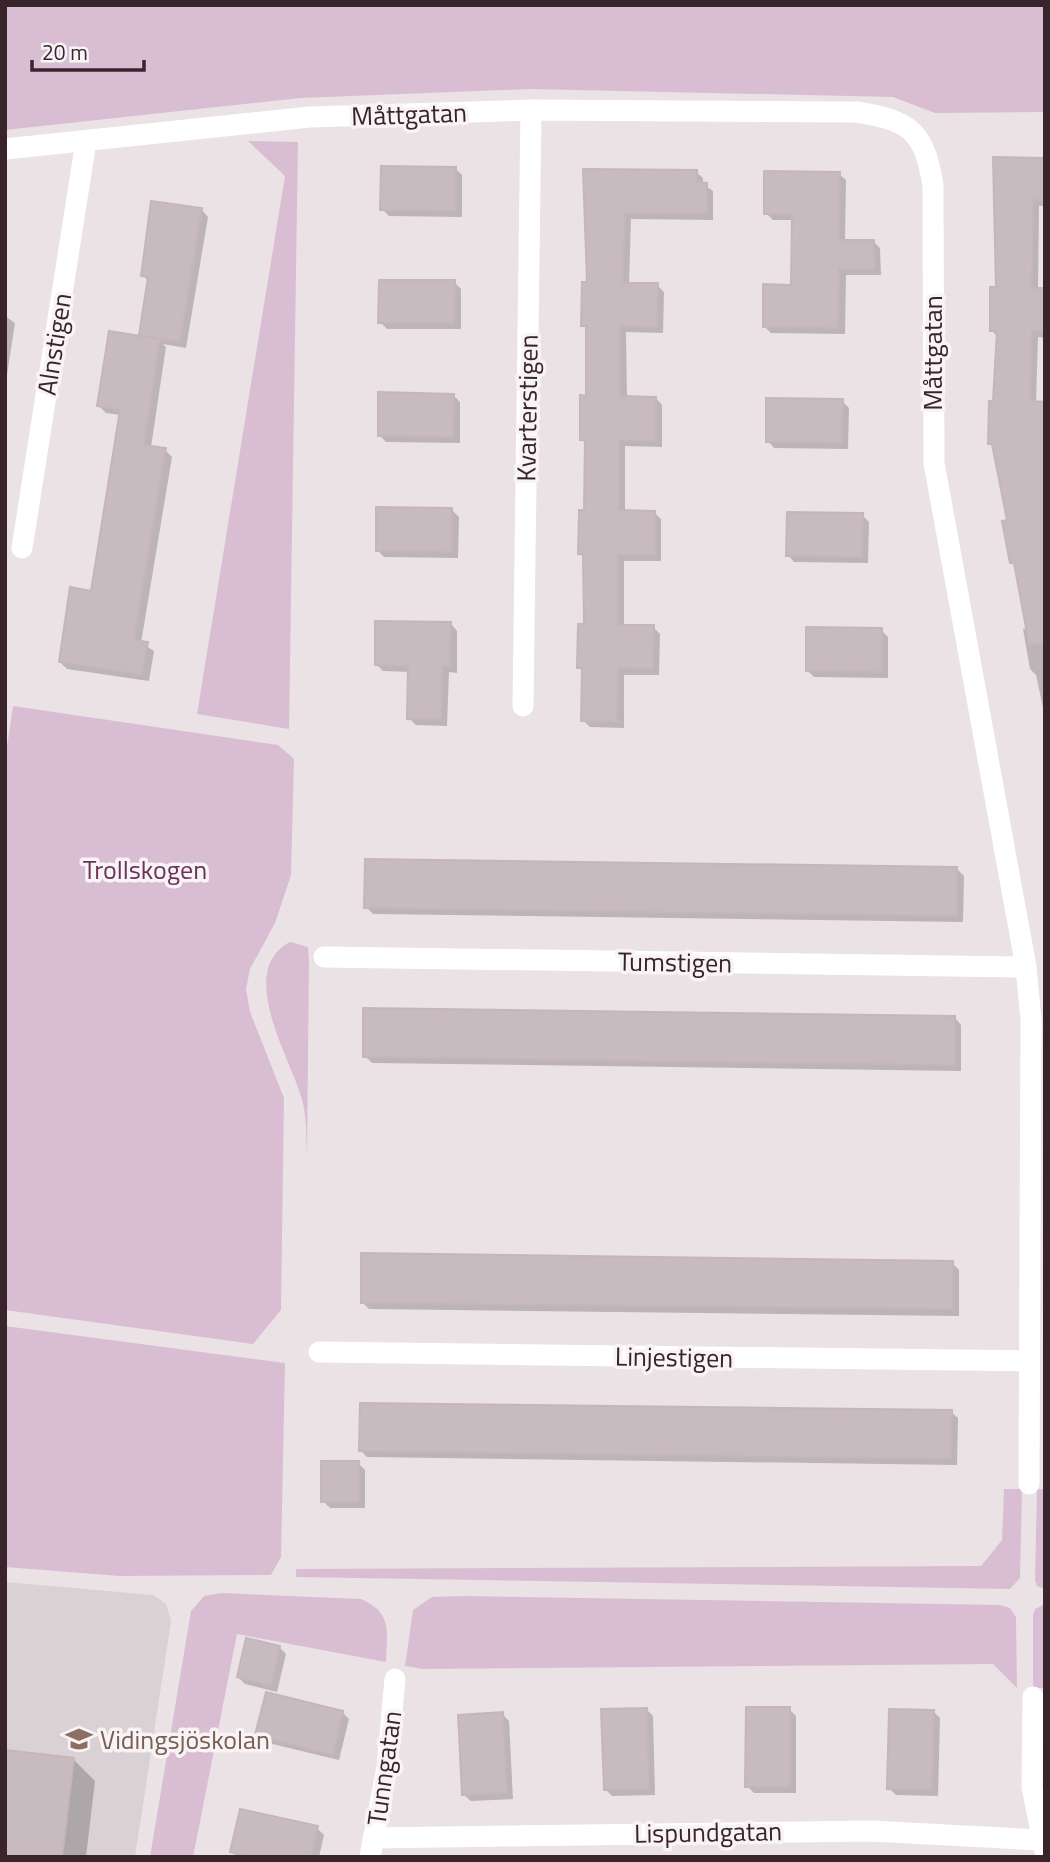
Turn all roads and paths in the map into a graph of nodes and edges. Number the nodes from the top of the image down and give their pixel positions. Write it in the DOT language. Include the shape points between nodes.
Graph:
graph roads {
  1 [pos="531,110"];
  2 [pos="86,141"];
  3 [pos="5,149"];
  4 [pos="22,548"];
  5 [pos="523,706"];
  6 [pos="324,957"];
  7 [pos="1026,967"];
  8 [pos="319,1352"];
  9 [pos="1028,1361"];
  10 [pos="1029,1484"];
  11 [pos="395,1679"];
  12 [pos="1033,1697"];
  13 [pos="1043,1845"];
  14 [pos="372,1848"];
  1 -- 2 [label="street, Måttgatan" via="286,118"];
  1 -- 5 [label="street, Kvarterstigen"];
  1 -- 7 [label="street, Måttgatan" via="856,112 897,120 923,143 933,185 934,463"];
  2 -- 3 [label="street, Måttgatan"];
  2 -- 4 [label="street, Alnstigen"];
  6 -- 7 [label="street, Tumstigen"];
  7 -- 9 [label="street, Måttgatan" via="1032,1113"];
  8 -- 9 [label="street, Linjestigen"];
  9 -- 10 [label="street, Måttgatan"];
  11 -- 14 [label="street, Tunngatan" via="387,1767"];
  12 -- 13 [label="street, Lispundgatan" via="1032,1787"];
  13 -- 14 [label="street, Lispundgatan" via="871,1831"];
}
